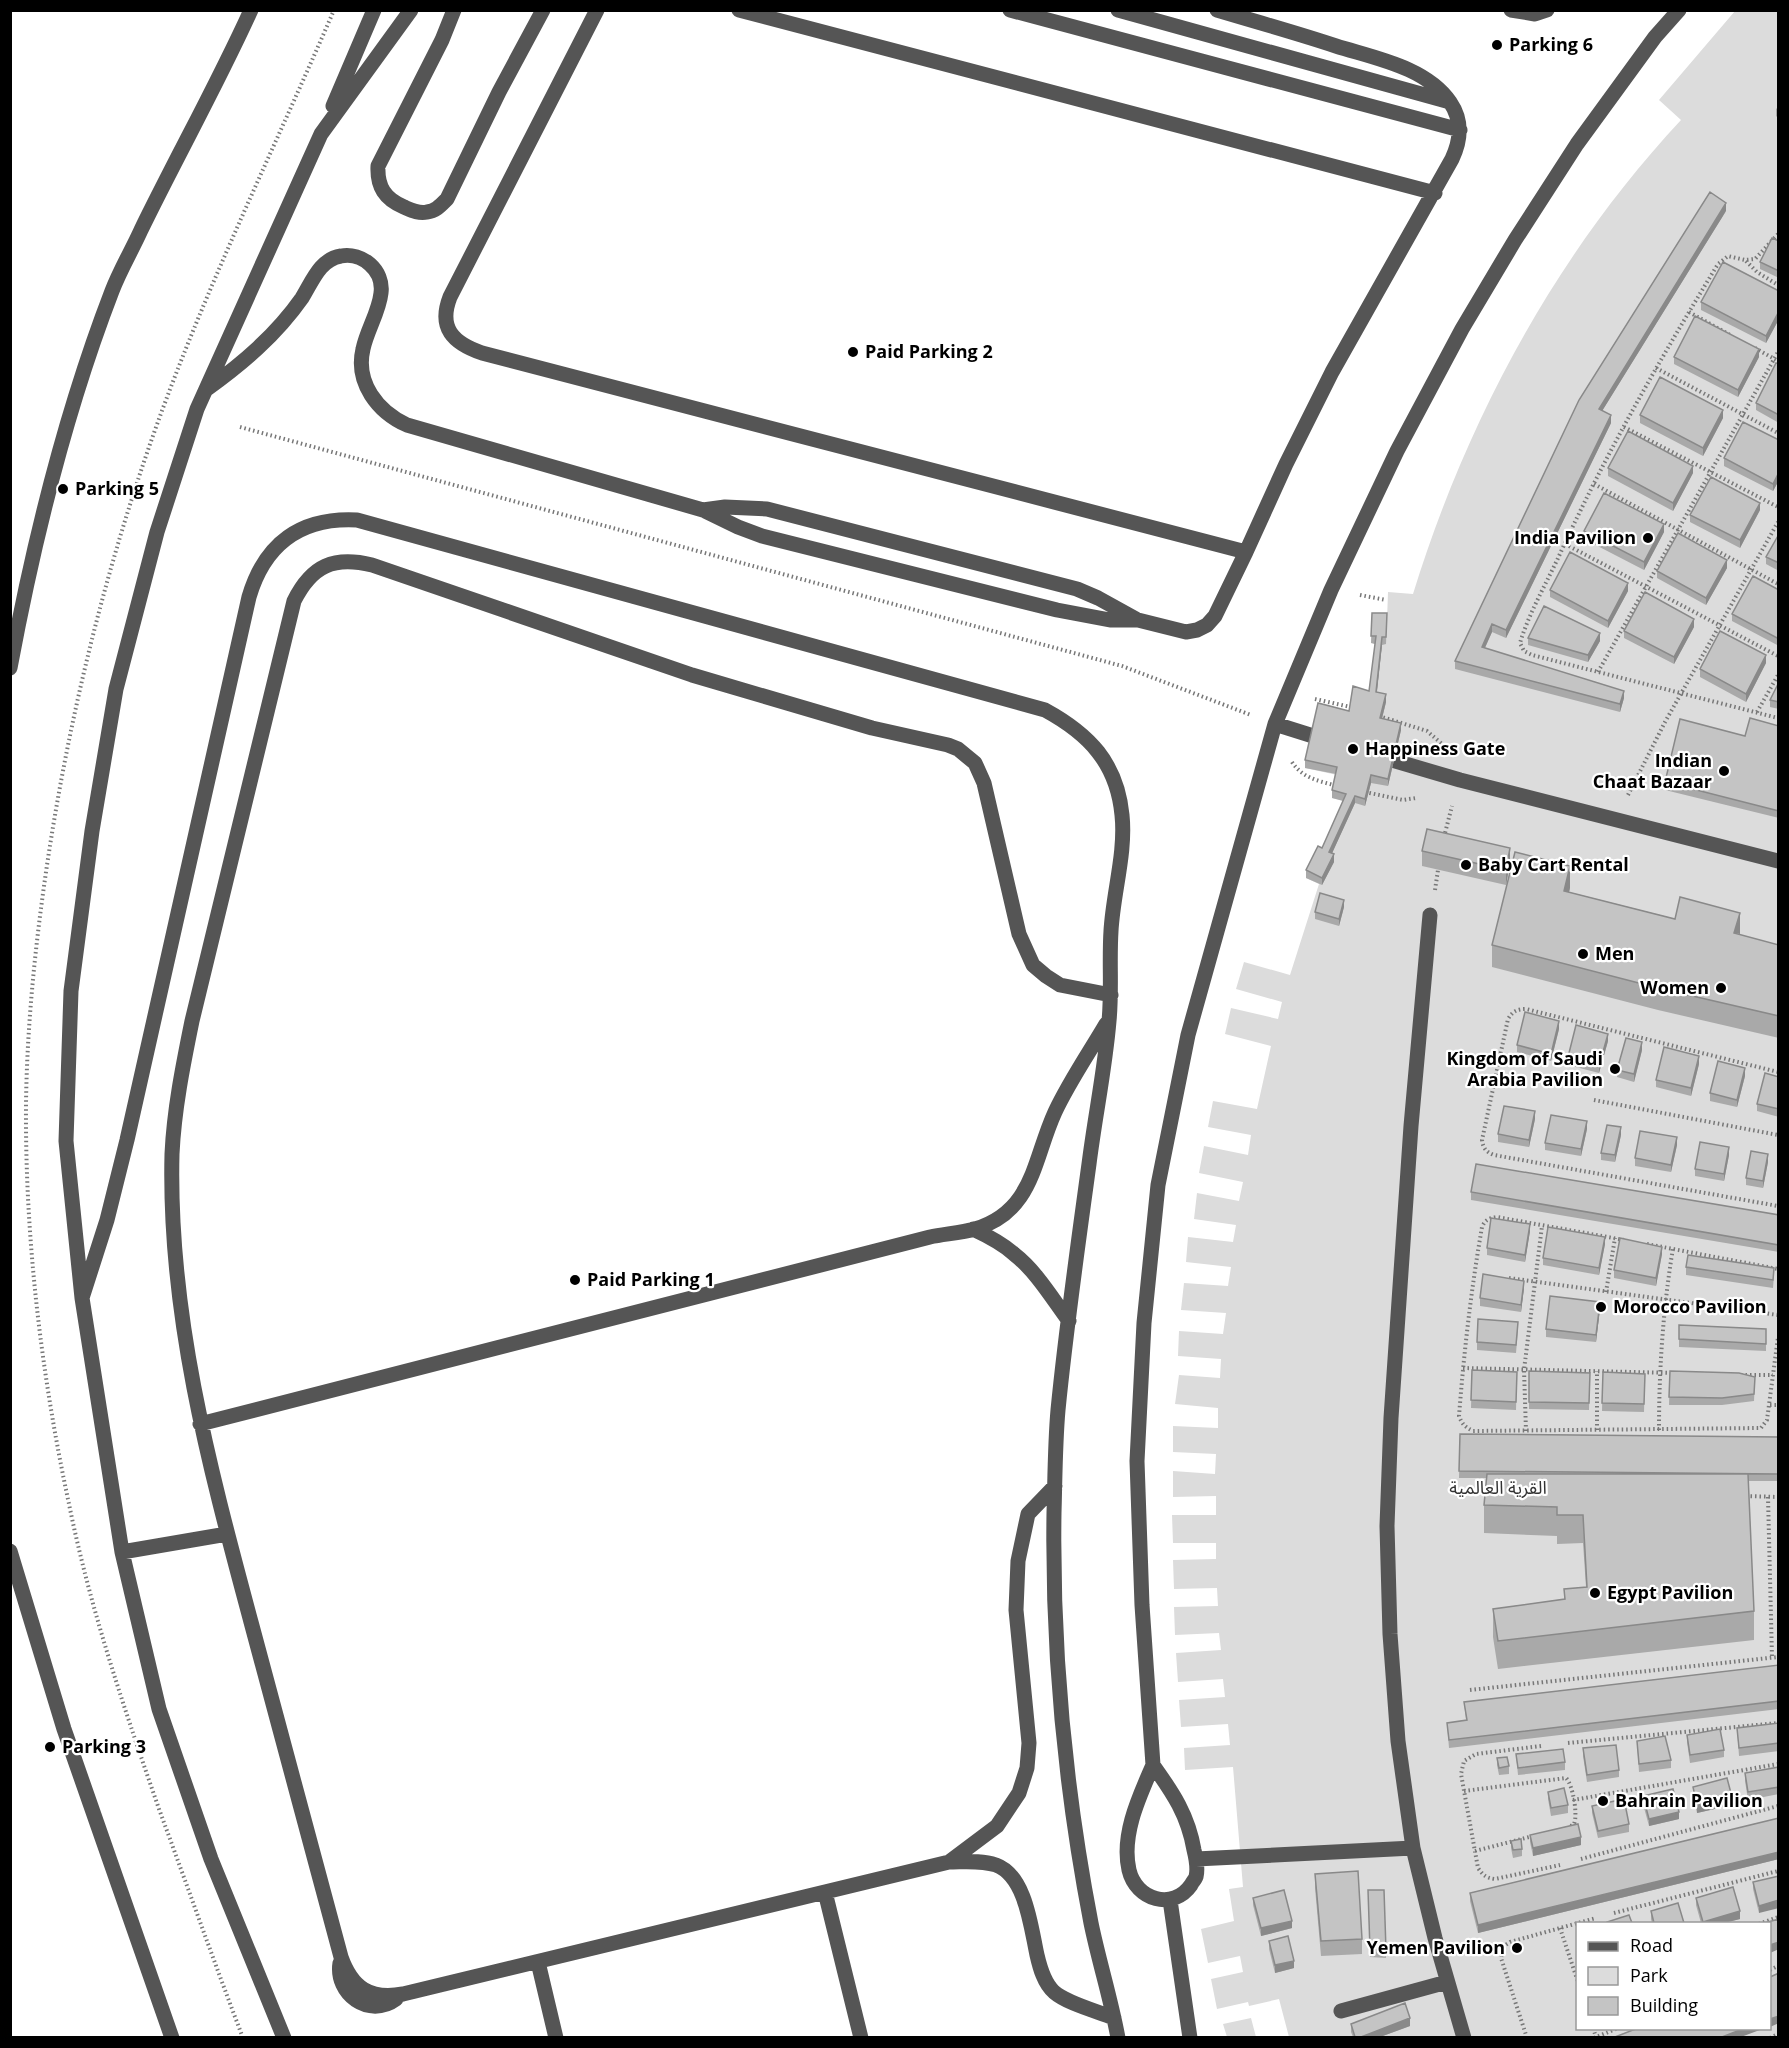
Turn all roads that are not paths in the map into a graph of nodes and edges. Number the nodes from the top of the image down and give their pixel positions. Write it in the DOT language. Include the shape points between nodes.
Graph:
graph roads {
  1 [pos="251,10"];
  2 [pos="374,10"];
  3 [pos="411,10"];
  4 [pos="454,10"];
  5 [pos="543,10"];
  6 [pos="597,10"];
  7 [pos="739,10"];
  8 [pos="1010,10"];
  9 [pos="1118,10"];
  10 [pos="1217,10"];
  11 [pos="1511,10"];
  12 [pos="1547,10"];
  13 [pos="1679,10"];
  14 [pos="1450,102"];
  15 [pos="1460,130"];
  16 [pos="321,134"];
  17 [pos="1435,192"];
  18 [pos="206,389"];
  19 [pos="704,510"];
  20 [pos="1246,552"];
  21 [pos="1138,620"];
  22 [pos="10,668"];
  23 [pos="1275,724"];
  24 [pos="1779,861"];
  25 [pos="1430,915"];
  26 [pos="1110,995"];
  27 [pos="1109,1020"];
  28 [pos="973,1229"];
  29 [pos="82,1298"];
  30 [pos="1069,1321"];
  31 [pos="200,1424"];
  32 [pos="1055,1486"];
  33 [pos="227,1534"];
  34 [pos="10,1551"];
  35 [pos="122,1551"];
  36 [pos="1153,1765"];
  37 [pos="1413,1848"];
  38 [pos="1196,1859"];
  39 [pos="950,1862"];
  40 [pos="825,1892"];
  41 [pos="1170,1900"];
  42 [pos="538,1962"];
  43 [pos="1447,1982"];
  44 [pos="1341,2011"];
  45 [pos="1114,2018"];
  46 [pos="172,2037"];
  47 [pos="284,2037"];
  48 [pos="556,2037"];
  49 [pos="861,2037"];
  50 [pos="1118,2037"];
  51 [pos="1190,2037"];
  52 [pos="1464,2037"];
  1 -- 22 [label="street" via="113,290 73,404 40,520"];
  2 -- 16 [label="street"];
  3 -- 16 [label="street"];
  4 -- 5 [label="street" via="378,166 377,178 388,198 420,213 439,207 447,199"];
  6 -- 20 [label="street" via="450,297 446,321 458,342 482,353"];
  7 -- 17 [label="street"];
  8 -- 15 [label="street"];
  9 -- 14 [label="street"];
  10 -- 14 [label="street" via="1387,62 1423,79"];
  11 -- 12 [label="street" via="1535,14"];
  13 -- 23 [label="street" via="1577,144 1462,329 1396,451 1331,590"];
  14 -- 15 [label="street"];
  15 -- 17 [label="street" via="1458,145"];
  16 -- 18 [label="street"];
  17 -- 20 [label="street" via="1332,372"];
  18 -- 19 [label="street" via="268,338 326,262 355,255 369,262 382,289 362,351 364,382 371,396 393,418"];
  18 -- 29 [label="street" via="157,532 116,689 92,831 71,991 66,1141"];
  19 -- 21 [label="street" via="762,536 935,580 1057,610 1110,620"];
  19 -- 21 [label="street" via="767,509 1077,589"];
  20 -- 21 [label="street" via="1207,625 1186,632"];
  23 -- 24 [label="street" via="1460,780"];
  23 -- 36 [label="street" via="1188,1035 1158,1185 1144,1323 1137,1461"];
  25 -- 37 [label="street" via="1403,1231 1387,1526 1396,1718"];
  26 -- 27 [label="street"];
  26 -- 29 [label="street" via="1112,907 1122,843 1120,799 1104,759 1068,722 1045,710 357,520 318,522 281,542 255,577 125,1150"];
  26 -- 31 [label="street" via="1060,985 1033,965 1019,934 984,783 975,763 958,749 692,675 372,565 338,561 322,567 300,588 294,601 192,1021 176,1108 172,1154 178,1288"];
  27 -- 28 [label="street" via="1054,1114 1019,1201 1006,1214"];
  27 -- 30 [label="street"];
  28 -- 30 [label="street" via="1016,1255"];
  28 -- 31 [label="street"];
  29 -- 35 [label="street"];
  30 -- 32 [label="street" via="1058,1412"];
  31 -- 33 [label="street"];
  32 -- 39 [label="street" via="1028,1514 1018,1561 1016,1610 1029,1743 1027,1768 1019,1793 998,1826"];
  32 -- 45 [label="street" via="1053,1579 1069,1783 1092,1926"];
  33 -- 35 [label="street"];
  33 -- 42 [label="street" via="341,1957 342,1985 350,1997 377,2006 391,2003 403,1994"];
  34 -- 46 [label="street" via="64,1729"];
  35 -- 47 [label="street" via="159,1709 211,1859"];
  36 -- 38 [label="street" via="1179,1803"];
  36 -- 41 [label="street" via="1129,1833 1128,1860 1138,1888 1152,1899"];
  37 -- 38 [label="street"];
  37 -- 43 [label="street"];
  38 -- 41 [label="street" via="1196,1877 1186,1892"];
  39 -- 40 [label="street"];
  39 -- 45 [label="street" via="996,1865 1007,1872 1024,1900 1040,1969 1047,1983 1069,2000"];
  40 -- 42 [label="street"];
  40 -- 49 [label="street"];
  41 -- 51 [label="street"];
  42 -- 48 [label="street"];
  43 -- 44 [label="street"];
  43 -- 52 [label="street"];
  45 -- 50 [label="street"];
}
